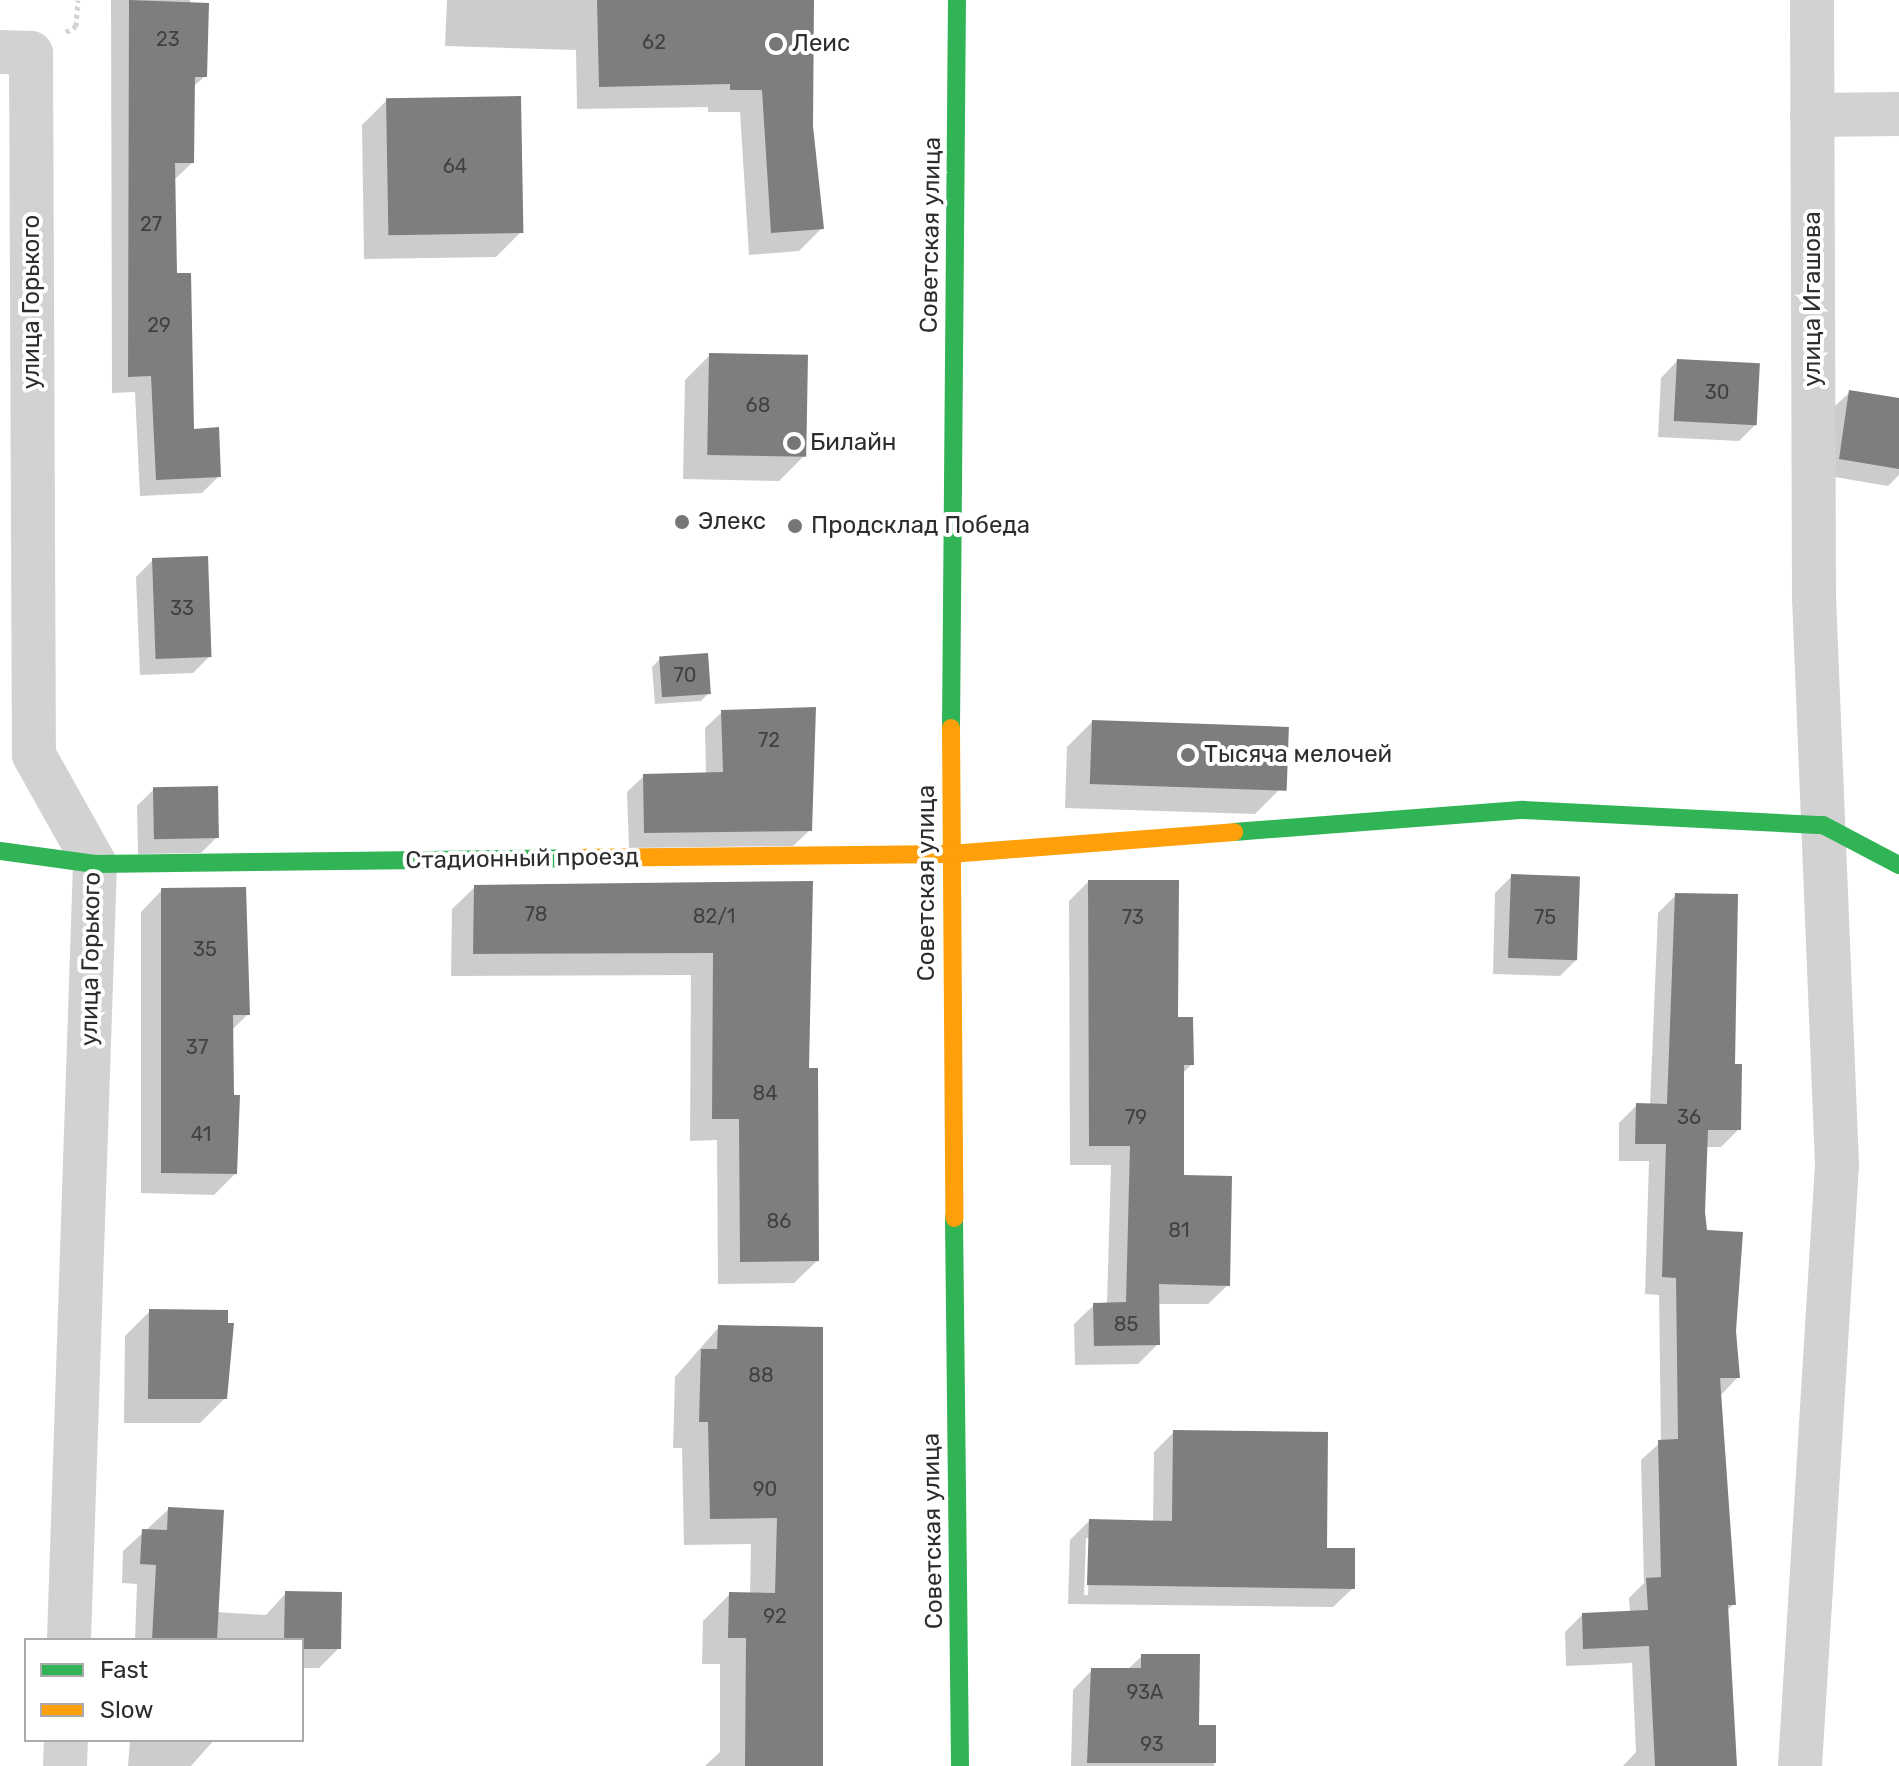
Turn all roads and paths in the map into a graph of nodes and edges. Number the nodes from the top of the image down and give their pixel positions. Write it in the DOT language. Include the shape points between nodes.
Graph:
graph roads {
  1 [pos="957,0"];
  2 [pos="1812,0"];
  3 [pos="15,52"];
  4 [pos="1899,114"];
  5 [pos="1812,115"];
  6 [pos="1823,825"];
  7 [pos="0,851"];
  8 [pos="950,854"];
  9 [pos="95,864"];
  10 [pos="1899,865"];
  11 [pos="69,1638"];
  12 [pos="66,1742"];
  13 [pos="65,1766"];
  14 [pos="960,1766"];
  15 [pos="1800,1766"];
  1 -- 8 [label="street, Советская улица"];
  2 -- 5 [label="street, улица Игашова"];
  3 -- 9 [label="street, улица Горького" via="34,755"];
  4 -- 5 [label="street"];
  5 -- 6 [label="street, улица Игашова" via="1814,597"];
  6 -- 8 [label="street, Стадионный проезд" via="1523,810"];
  6 -- 10 [label="street"];
  6 -- 15 [label="street, улица Игашова" via="1837,1165"];
  7 -- 9 [label="street, Стадионный проезд"];
  8 -- 9 [label="street, Стадионный проезд"];
  8 -- 14 [label="street, Советская улица"];
  9 -- 11 [label="street, улица Горького"];
  12 -- 13 [label="street"];
}
